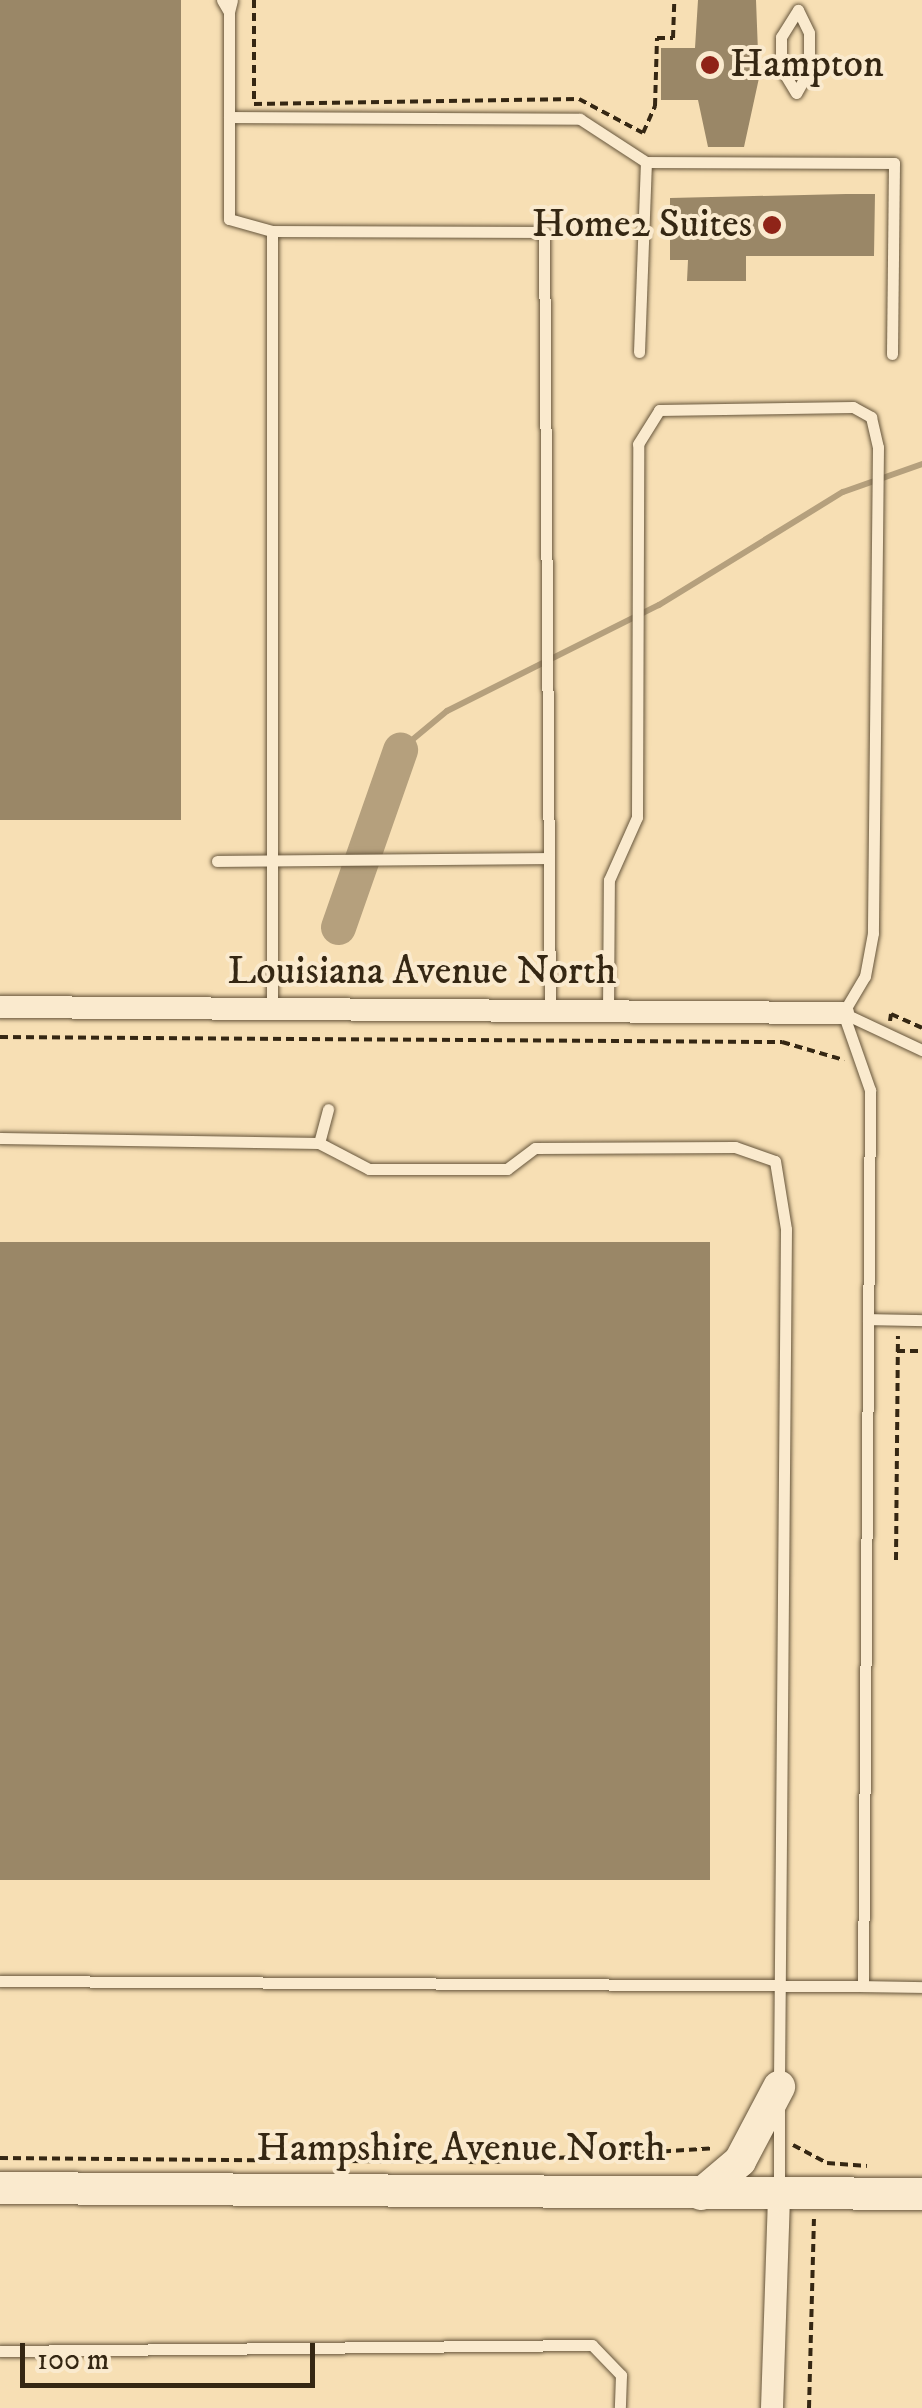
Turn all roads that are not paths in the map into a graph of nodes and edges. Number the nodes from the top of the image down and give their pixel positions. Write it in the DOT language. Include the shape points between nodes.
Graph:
graph roads {
  1 [pos="228,4"];
  2 [pos="798,10"];
  3 [pos="229,117"];
  4 [pos="646,162"];
  5 [pos="272,231"];
  6 [pos="639,352"];
  7 [pos="892,354"];
  8 [pos="549,858"];
  9 [pos="271,860"];
  10 [pos="217,861"];
  11 [pos="0,1007"];
  12 [pos="272,1009"];
  13 [pos="550,1011"];
  14 [pos="608,1012"];
  15 [pos="843,1013"];
  16 [pos="922,1050"];
  17 [pos="328,1109"];
  18 [pos="0,1138"];
  19 [pos="319,1142"];
  20 [pos="868,1319"];
  21 [pos="921,1320"];
  22 [pos="0,1981"];
  23 [pos="778,1986"];
  24 [pos="863,1986"];
  25 [pos="922,1987"];
  26 [pos="779,2087"];
  27 [pos="0,2188"];
  28 [pos="779,2193"];
  29 [pos="701,2194"];
  30 [pos="922,2194"];
  31 [pos="0,2351"];
  32 [pos="620,2408"];
  33 [pos="772,2408"];
  1 -- 3 [label="lane"];
  2 -- 2 [label="lane" via="809,52 796,94 781,68 781,38"];
  3 -- 4 [label="lane" via="580,118"];
  3 -- 5 [label="lane" via="229,218"];
  4 -- 6 [label="lane"];
  4 -- 7 [label="lane" via="894,163"];
  5 -- 8 [label="lane" via="544,232"];
  5 -- 9 [label="lane"];
  8 -- 9 [label="lane"];
  8 -- 13 [label="lane"];
  9 -- 10 [label="lane"];
  9 -- 12 [label="lane"];
  11 -- 12 [label="street, Louisiana Avenue North"];
  12 -- 13 [label="street, Louisiana Avenue North"];
  13 -- 14 [label="street, Louisiana Avenue North"];
  14 -- 15 [label="street, Louisiana Avenue North"];
  14 -- 15 [label="lane" via="609,880 637,817 638,444 659,410 853,407 871,416 878,447 873,932 865,976"];
  15 -- 16 [label="lane"];
  15 -- 20 [label="lane" via="870,1090"];
  17 -- 19 [label="lane"];
  18 -- 19 [label="lane"];
  19 -- 23 [label="lane" via="368,1169 506,1169 535,1148 735,1148 775,1161 786,1229"];
  20 -- 21 [label="lane"];
  20 -- 24 [label="lane"];
  22 -- 23 [label="lane"];
  23 -- 24 [label="lane"];
  23 -- 26 [label="lane"];
  24 -- 25 [label="lane"];
  26 -- 28 [label="lane"];
  26 -- 29 [label="street" via="740,2162"];
  27 -- 29 [label="street, Hampshire Avenue North"];
  28 -- 29 [label="street, Hampshire Avenue North"];
  28 -- 30 [label="street, Hampshire Avenue North"];
  28 -- 33 [label="street"];
  31 -- 32 [label="lane" via="592,2345 620,2375"];
}
